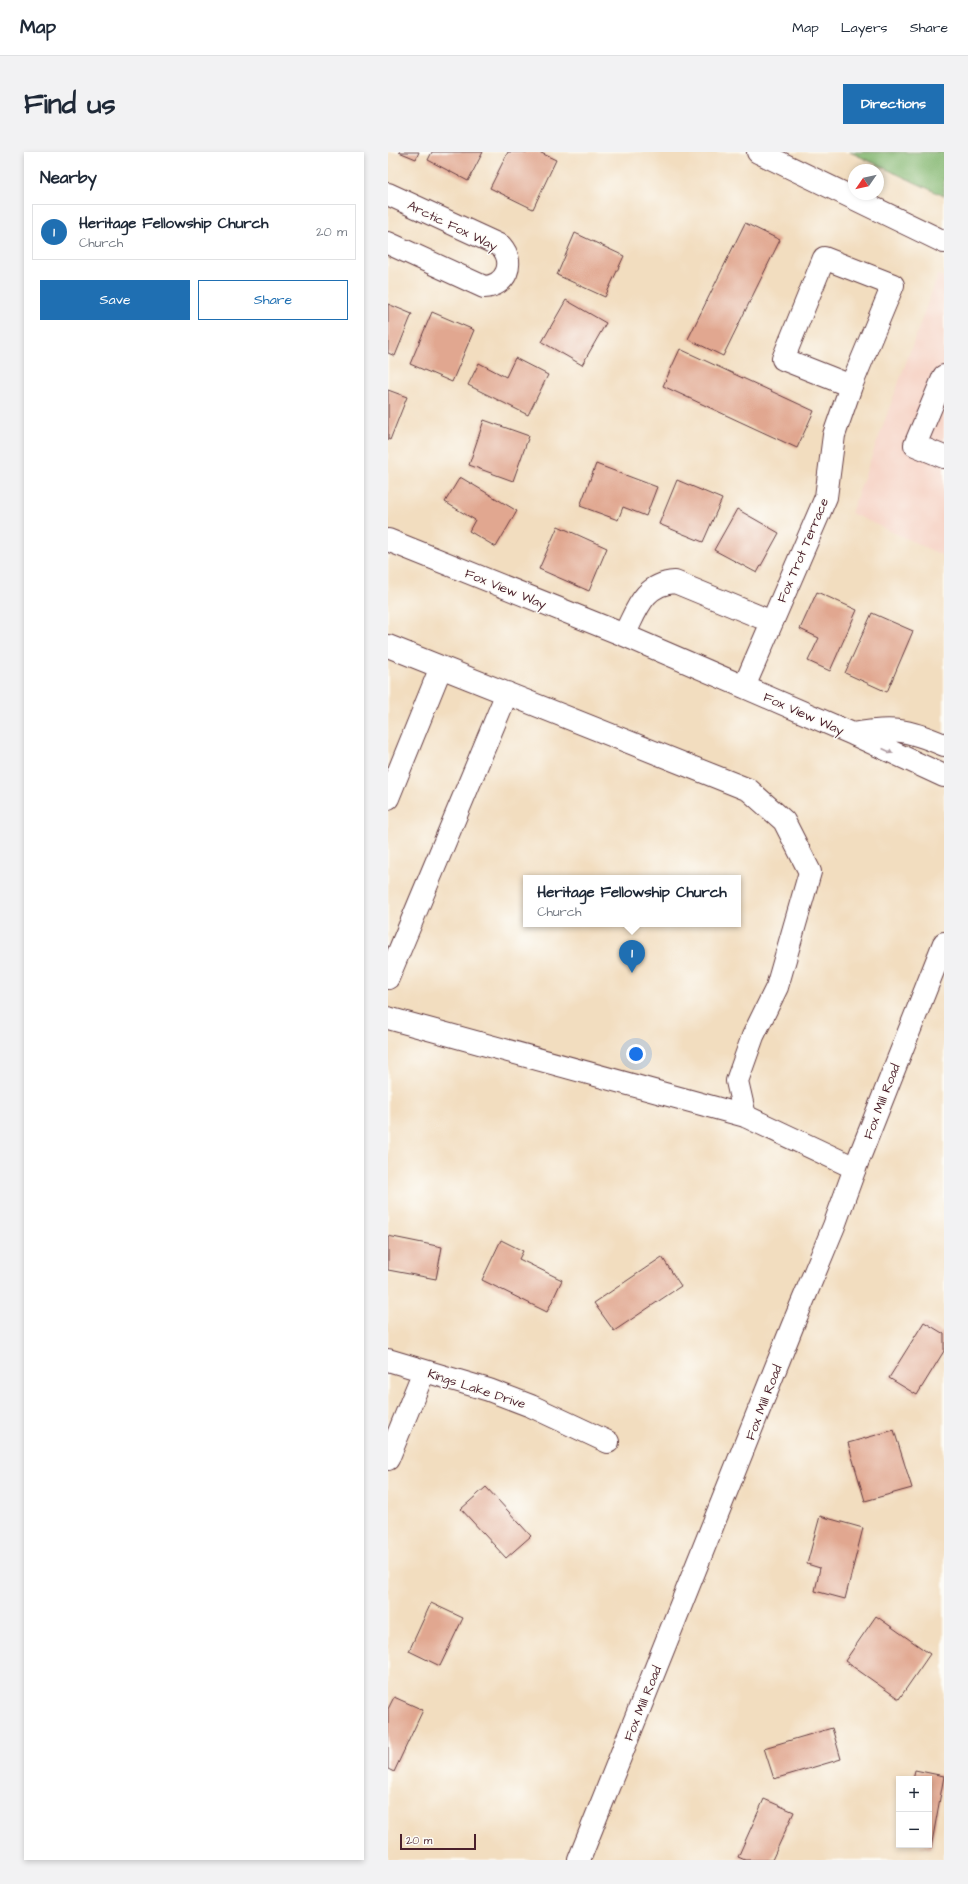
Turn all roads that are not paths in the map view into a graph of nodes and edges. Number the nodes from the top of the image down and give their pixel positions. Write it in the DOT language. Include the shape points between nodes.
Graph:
graph roads {
  1 [pos="758,152"];
  2 [pos="388,194"];
  3 [pos="944,242"];
  4 [pos="388,243"];
  5 [pos="944,376"];
  6 [pos="851,386"];
  7 [pos="944,457"];
  8 [pos="388,540"];
  9 [pos="772,622"];
  10 [pos="624,635"];
  11 [pos="388,646"];
  12 [pos="441,667"];
  13 [pos="744,687"];
  14 [pos="507,693"];
  15 [pos="853,734"];
  16 [pos="944,745"];
  17 [pos="944,776"];
  18 [pos="388,798"];
  19 [pos="944,943"];
  20 [pos="388,978"];
  21 [pos="388,1018"];
  22 [pos="746,1116"];
  23 [pos="855,1168"];
  24 [pos="388,1360"];
  25 [pos="424,1371"];
  26 [pos="608,1442"];
  27 [pos="388,1459"];
  28 [pos="579,1860"];
  1 -- 3 [label="street"];
  2 -- 4 [label="street, Arctic Fox Way" via="501,246 507,255 508,273 492,287 484,287"];
  5 -- 7 [label="street" via="915,445"];
  6 -- 6 [label="street, Fox Trot Terrace" via="783,359 824,258 892,285"];
  6 -- 9 [label="street, Fox Trot Terrace" via="834,436 826,497"];
  8 -- 10 [label="street, Fox View Way"];
  9 -- 10 [label="street" via="675,582 664,582 644,596"];
  9 -- 13 [label="street, Fox Trot Terrace"];
  10 -- 13 [label="street, Fox View Way"];
  11 -- 12 [label="street"];
  12 -- 14 [label="street"];
  12 -- 18 [label="street"];
  13 -- 15 [label="street, Fox View Way"];
  14 -- 20 [label="street"];
  14 -- 22 [label="street" via="749,790 784,821 810,872 778,987 753,1036 737,1081"];
  15 -- 16 [label="street, Fox View Way" via="879,729 905,730"];
  15 -- 17 [label="street, Fox View Way, one-way"];
  19 -- 23 [label="street, Fox Mill Road"];
  21 -- 22 [label="street"];
  22 -- 23 [label="street"];
  23 -- 28 [label="street, Fox Mill Road"];
  24 -- 25 [label="street, Kings Lake Drive"];
  25 -- 26 [label="street, Kings Lake Drive" via="489,1390 531,1406"];
  25 -- 27 [label="street"];
}
